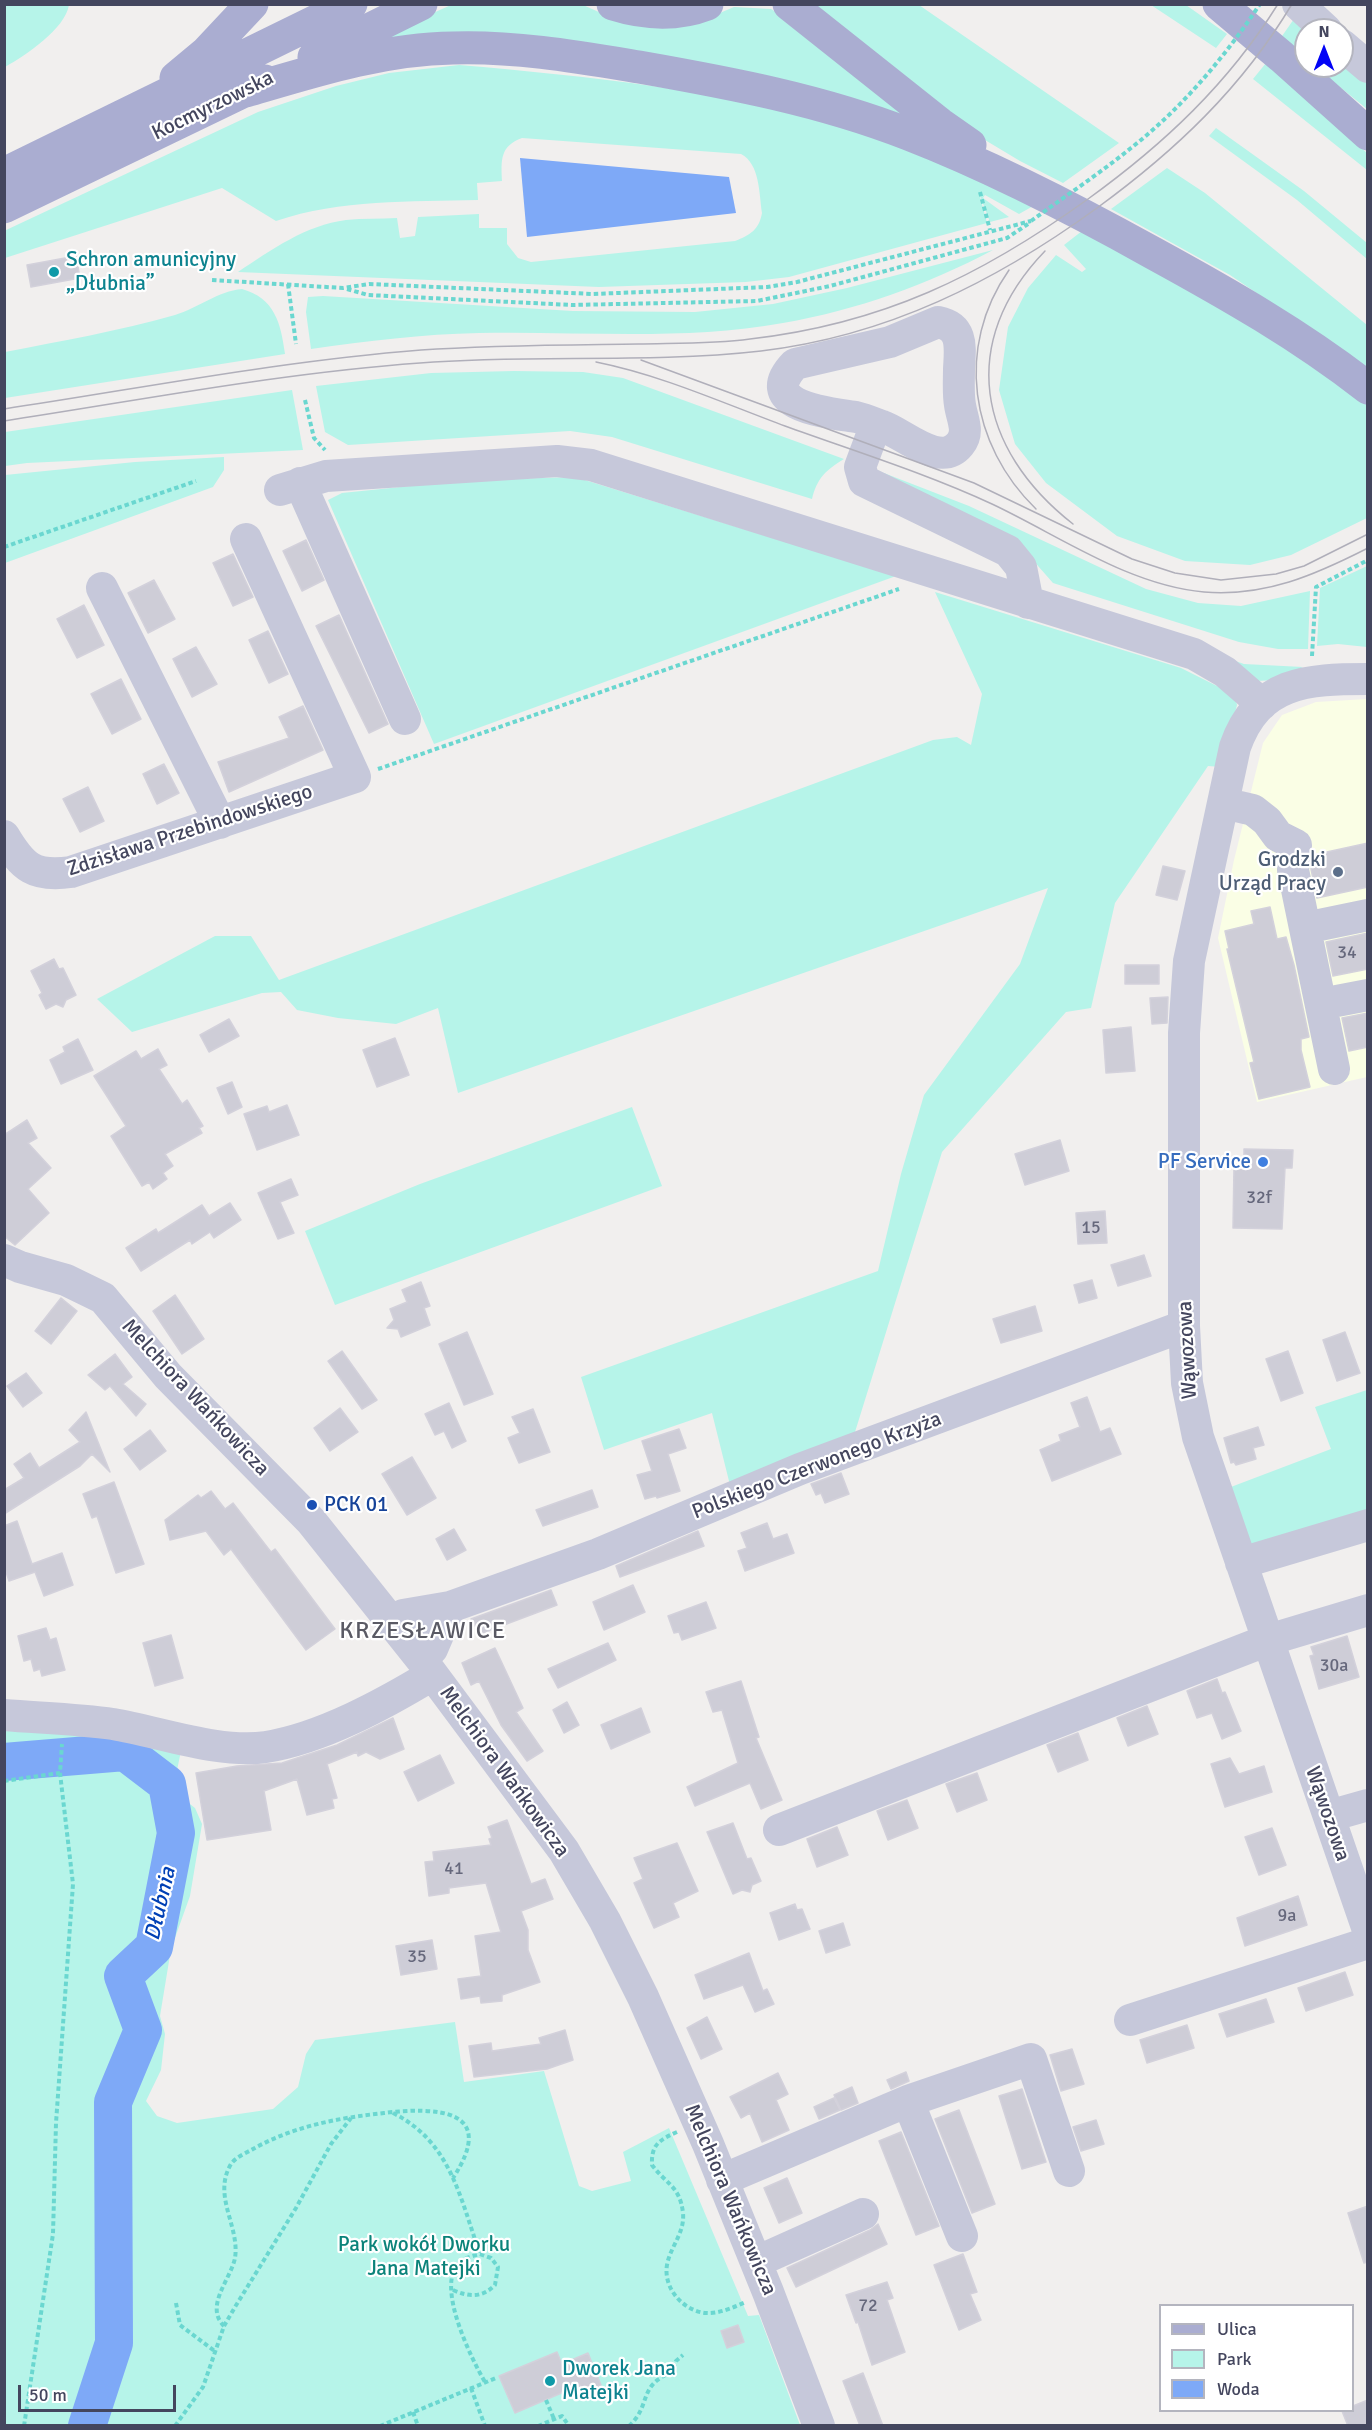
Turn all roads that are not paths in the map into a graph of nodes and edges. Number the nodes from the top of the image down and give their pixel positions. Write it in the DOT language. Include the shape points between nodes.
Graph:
graph roads {
  1 [pos="252,4"];
  2 [pos="351,4"];
  3 [pos="421,4"];
  4 [pos="613,4"];
  5 [pos="707,4"];
  6 [pos="789,4"];
  7 [pos="1219,4"];
  8 [pos="1298,4"];
  9 [pos="1313,18"];
  10 [pos="1354,55"];
  11 [pos="1368,67"];
  12 [pos="246,91"];
  13 [pos="140,108"];
  14 [pos="1368,134"];
  15 [pos="4,174"];
  16 [pos="1037,190"];
  17 [pos="4,207"];
  18 [pos="1368,388"];
  19 [pos="876,424"];
  20 [pos="246,539"];
  21 [pos="102,588"];
  22 [pos="1028,603"];
  23 [pos="1368,679"];
  24 [pos="1262,704"];
  25 [pos="405,719"];
  26 [pos="1223,803"];
  27 [pos="220,823"];
  28 [pos="4,836"];
  29 [pos="1368,915"];
  30 [pos="1305,928"];
  31 [pos="1368,995"];
  32 [pos="1321,1004"];
  33 [pos="1334,1069"];
  34 [pos="4,1260"];
  35 [pos="1184,1326"];
  36 [pos="1368,1525"];
  37 [pos="1241,1563"];
  38 [pos="450,1607"];
  39 [pos="1368,1610"];
  40 [pos="391,1622"];
  41 [pos="1268,1640"];
  42 [pos="427,1667"];
  43 [pos="4,1715"];
  44 [pos="1368,1805"];
  45 [pos="1329,1816"];
  46 [pos="779,1830"];
  47 [pos="1368,1930"];
  48 [pos="1368,1943"];
  49 [pos="1130,2020"];
  50 [pos="908,2101"];
  51 [pos="1069,2171"];
  52 [pos="722,2180"];
  53 [pos="863,2214"];
  54 [pos="962,2236"];
  55 [pos="756,2262"];
  56 [pos="819,2426"];
  1 -- 13 [label="main road" via="206,53"];
  2 -- 13 [label="main road, Kocmyrzowska"];
  3 -- 12 [label="main road, Kocmyrzowska"];
  4 -- 5 [label="main road" via="651,14"];
  6 -- 16 [label="main road" via="940,124"];
  7 -- 14 [label="main road"];
  8 -- 9 [label="street"];
  10 -- 11 [label="street"];
  12 -- 16 [label="main road" via="388,53 452,48 520,50 738,84 826,107 908,134"];
  12 -- 17 [label="main road, Kocmyrzowska"];
  13 -- 15 [label="main road, Kocmyrzowska"];
  16 -- 18 [label="main road" via="1271,319"];
  19 -- 19 [label="street" via="797,406 786,394 789,370 802,361 841,356 890,342 930,323 952,327 961,348 959,404 965,430 960,444 954,450 938,453"];
  19 -- 22 [label="street" via="860,467 864,481 1008,551 1021,567"];
  20 -- 27 [label="street, Zdzisława Przebindowskiego" via="355,777"];
  21 -- 27 [label="street"];
  22 -- 24 [label="street" via="1194,654 1225,672"];
  22 -- 25 [label="street" via="582,463 557,461 326,476 290,486"];
  23 -- 24 [label="street" via="1307,681"];
  24 -- 26 [label="street, Wąwozowa" via="1247,719 1235,747"];
  26 -- 30 [label="street" via="1252,810 1278,836 1296,845 1293,870"];
  26 -- 35 [label="street, Wąwozowa" via="1189,961 1184,1033"];
  27 -- 28 [label="street, Zdzisława Przebindowskiego" via="59,874 23,864"];
  29 -- 30 [label="street"];
  30 -- 32 [label="street"];
  31 -- 32 [label="street"];
  32 -- 33 [label="street"];
  34 -- 40 [label="street, Melchiora Wańkowicza" via="66,1280 103,1298 168,1376 311,1521"];
  35 -- 37 [label="street, Wąwozowa" via="1191,1409"];
  35 -- 38 [label="street, Polskiego Czerwonego Krzyża" via="800,1469 598,1554"];
  36 -- 37 [label="street"];
  37 -- 41 [label="street, Wąwozowa"];
  38 -- 40 [label="street, Polskiego Czerwonego Krzyża" via="403,1615"];
  38 -- 42 [label="street"];
  39 -- 41 [label="street"];
  40 -- 42 [label="street, Melchiora Wańkowicza"];
  41 -- 45 [label="street, Wąwozowa"];
  41 -- 46 [label="street"];
  42 -- 43 [label="street" via="386,1702 299,1739 265,1747 208,1745 112,1724"];
  42 -- 52 [label="street, Melchiora Wańkowicza" via="570,1861 640,1990"];
  44 -- 45 [label="street"];
  45 -- 47 [label="street, Wąwozowa"];
  48 -- 49 [label="street"];
  50 -- 51 [label="street" via="1031,2058"];
  50 -- 52 [label="street"];
  50 -- 54 [label="street"];
  52 -- 55 [label="street, Melchiora Wańkowicza"];
  53 -- 55 [label="street"];
  55 -- 56 [label="street, Melchiora Wańkowicza"];
}
